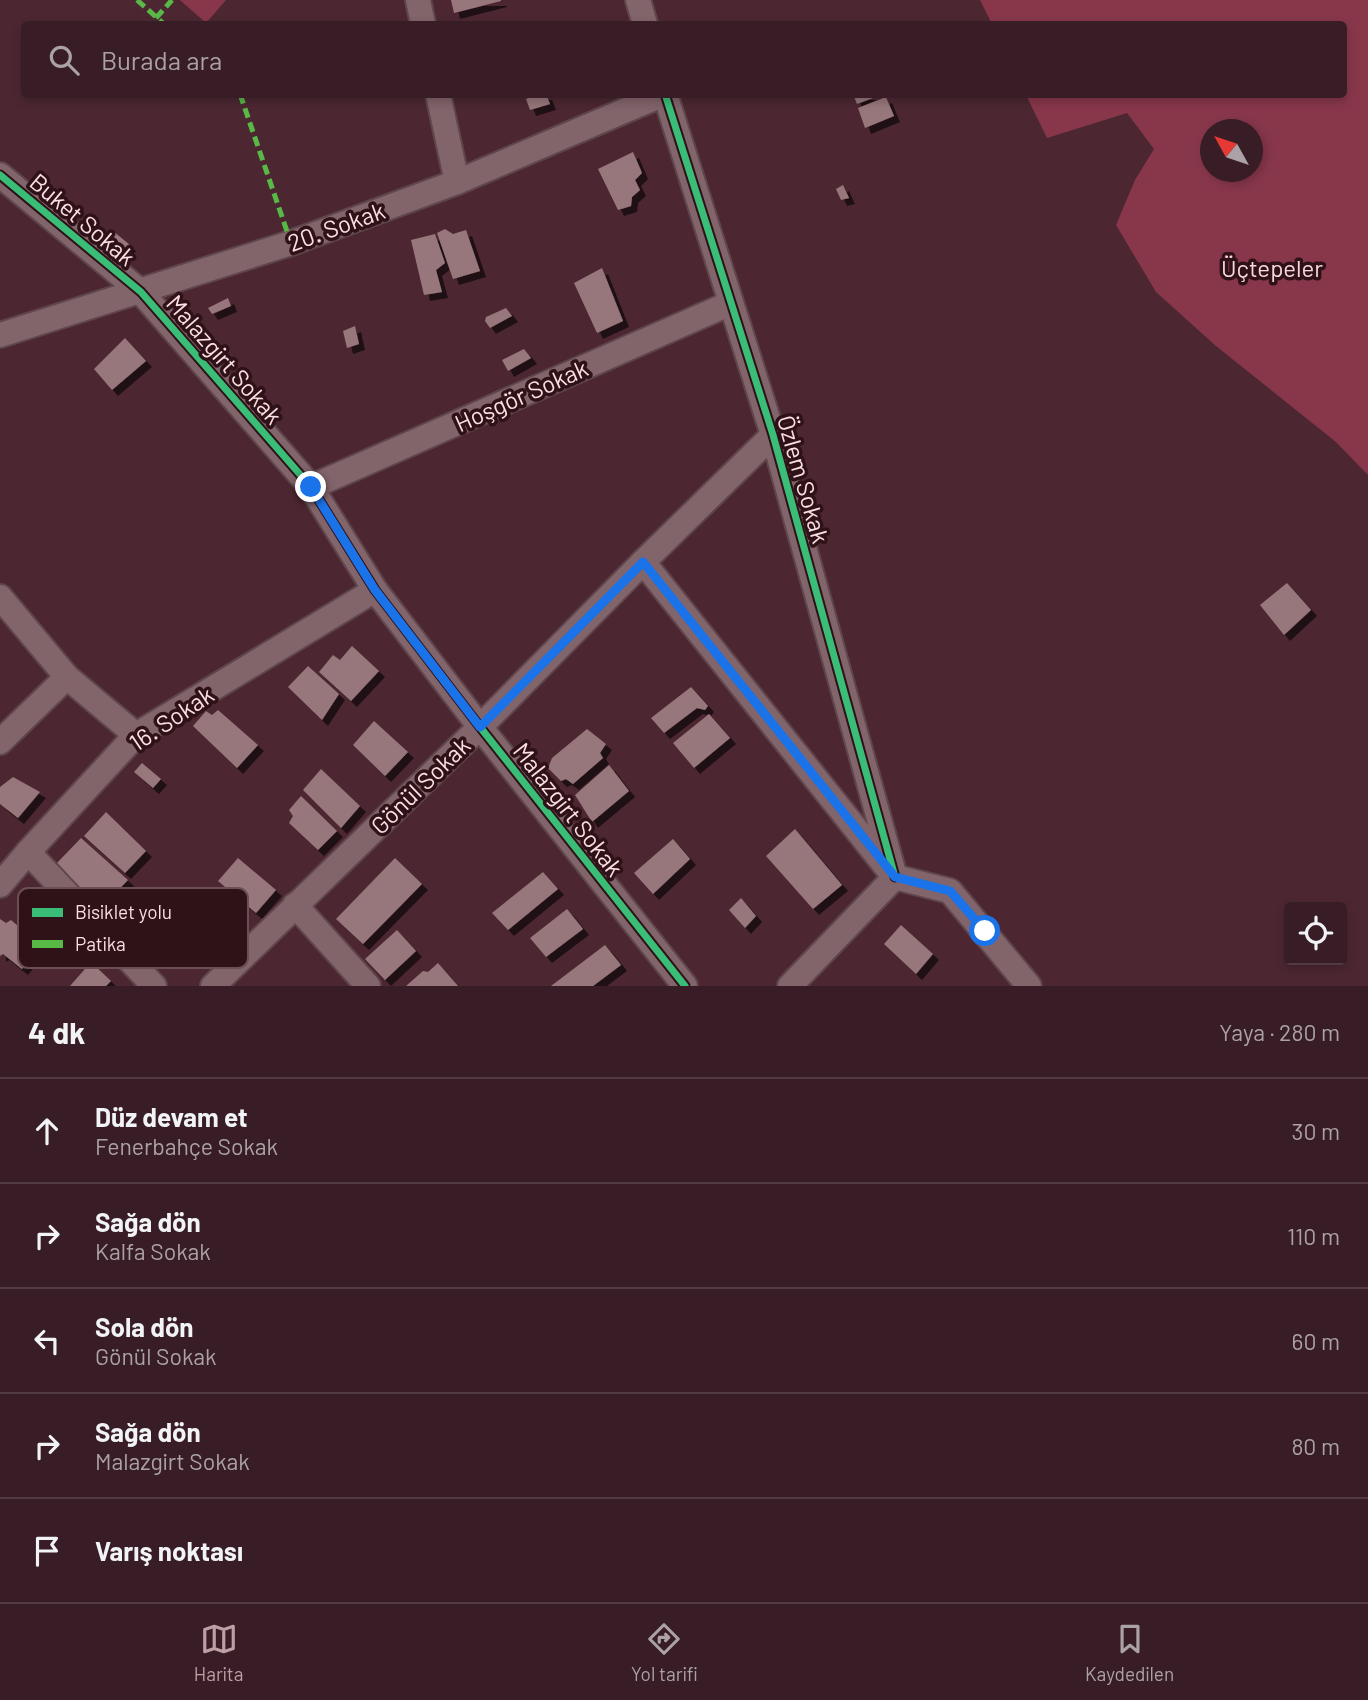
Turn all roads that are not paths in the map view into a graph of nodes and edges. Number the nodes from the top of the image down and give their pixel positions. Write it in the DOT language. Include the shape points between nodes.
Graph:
graph roads {
  1 [pos="418,0"];
  2 [pos="638,0"];
  3 [pos="422,21"];
  4 [pos="644,21"];
  5 [pos="439,98"];
  6 [pos="655,98"];
  7 [pos="665,98"];
  8 [pos="0,175"];
  9 [pos="457,182"];
  10 [pos="141,292"];
  11 [pos="731,303"];
  12 [pos="0,335"];
  13 [pos="772,435"];
  14 [pos="311,487"];
  15 [pos="643,562"];
  16 [pos="375,590"];
  17 [pos="0,597"];
  18 [pos="67,677"];
  19 [pos="480,727"];
  20 [pos="136,736"];
  21 [pos="0,743"];
  22 [pos="28,852"];
  23 [pos="895,877"];
  24 [pos="0,885"];
  25 [pos="62,888"];
  26 [pos="295,905"];
  27 [pos="248,952"];
  28 [pos="137,968"];
  29 [pos="232,968"];
  30 [pos="154,986"];
  31 [pos="214,986"];
  32 [pos="369,986"];
  33 [pos="685,986"];
  34 [pos="790,986"];
  35 [pos="1029,986"];
  1 -- 3 [label="street"];
  2 -- 4 [label="street"];
  5 -- 9 [label="street"];
  6 -- 9 [label="street, 20. Sokak"];
  7 -- 11 [label="street, Özlem Sokak"];
  8 -- 10 [label="street, Buket Sokak"];
  9 -- 10 [label="street, 20. Sokak"];
  10 -- 12 [label="street, 20. Sokak"];
  10 -- 14 [label="street, Malazgirt Sokak"];
  11 -- 13 [label="street, Özlem Sokak"];
  11 -- 14 [label="street, Hoşgör Sokak"];
  13 -- 15 [label="street, Gönül Sokak"];
  13 -- 23 [label="street, Özlem Sokak"];
  14 -- 16 [label="street, Malazgirt Sokak"];
  15 -- 19 [label="street, Gönül Sokak"];
  15 -- 23 [label="street"];
  16 -- 19 [label="street, Malazgirt Sokak"];
  16 -- 20 [label="street, 16. Sokak"];
  17 -- 18 [label="street"];
  18 -- 20 [label="street"];
  18 -- 21 [label="street"];
  19 -- 26 [label="street, Gönül Sokak"];
  19 -- 33 [label="street, Malazgirt Sokak"];
  20 -- 22 [label="street, 16. Sokak"];
  22 -- 24 [label="street, 16. Sokak"];
  22 -- 25 [label="street"];
  23 -- 34 [label="street"];
  23 -- 35 [label="street" via="950,891"];
  26 -- 27 [label="street, Gönül Sokak"];
  26 -- 32 [label="street"];
  28 -- 30 [label="street"];
  29 -- 31 [label="street, Gönül Sokak"];
}
